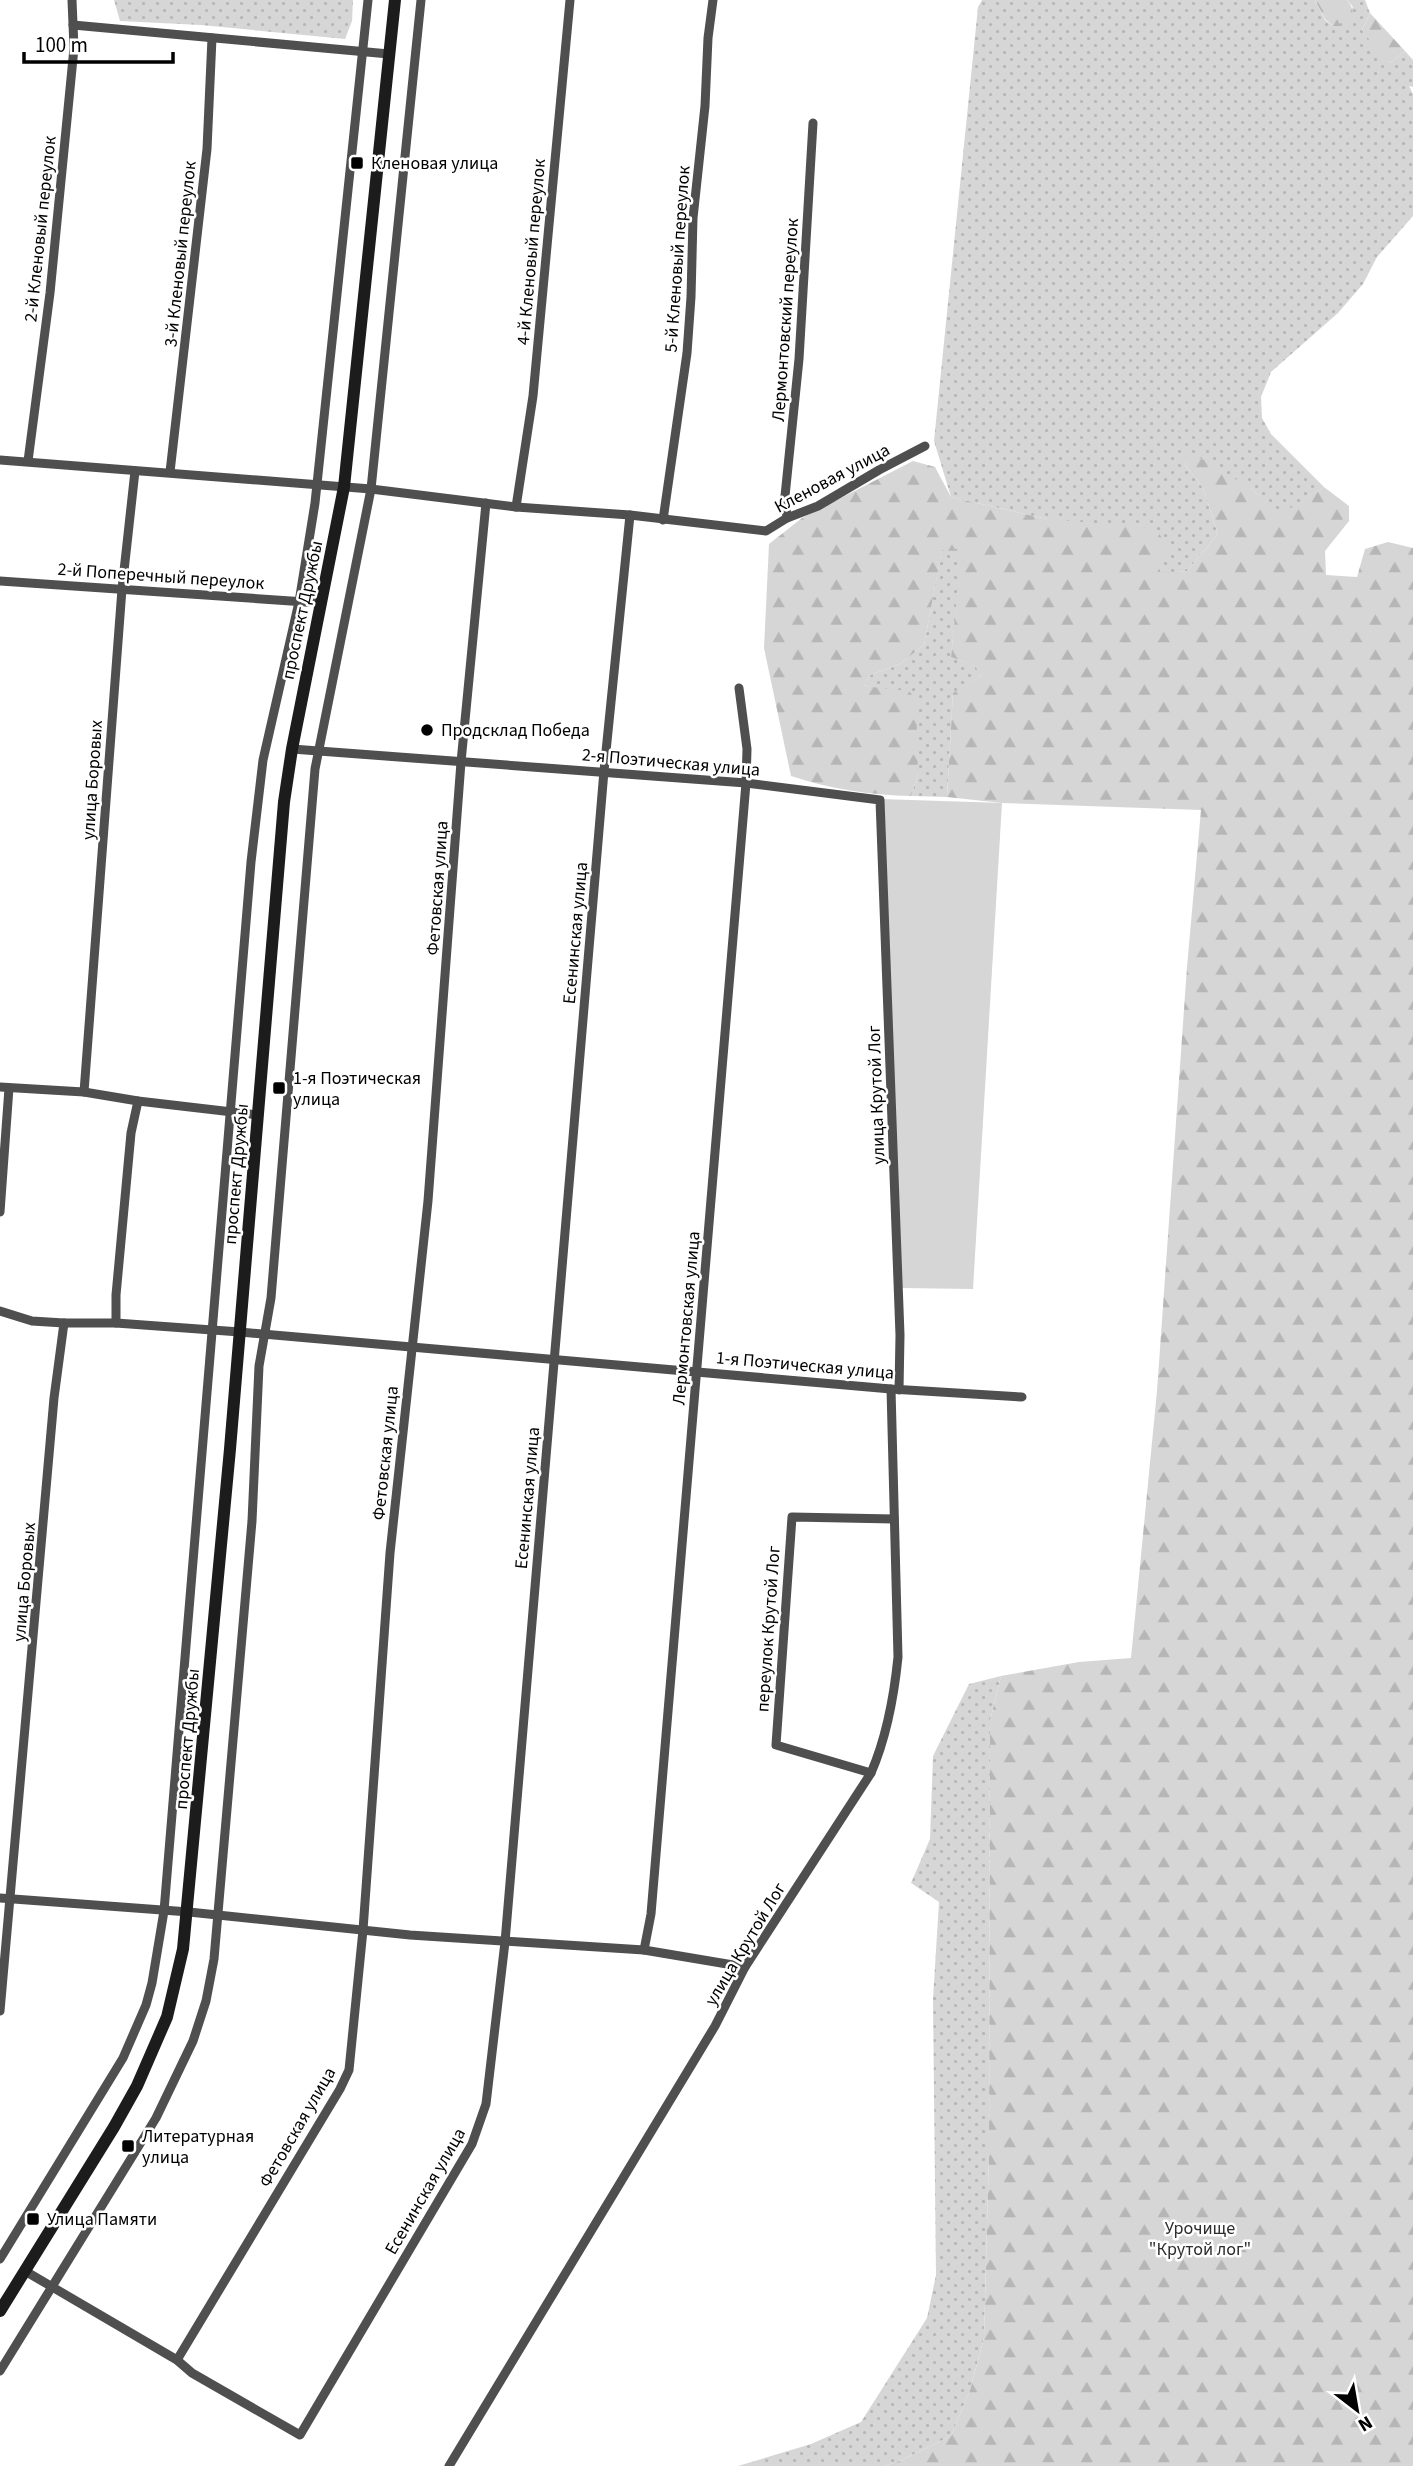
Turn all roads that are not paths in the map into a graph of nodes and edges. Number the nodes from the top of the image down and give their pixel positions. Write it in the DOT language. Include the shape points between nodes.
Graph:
graph roads {
  1 [pos="72,0"];
  2 [pos="368,0"];
  3 [pos="395,0"];
  4 [pos="421,0"];
  5 [pos="570,0"];
  6 [pos="713,0"];
  7 [pos="73,25"];
  8 [pos="212,38"];
  9 [pos="362,51"];
  10 [pos="389,54"];
  11 [pos="813,123"];
  12 [pos="925,446"];
  13 [pos="0,460"];
  14 [pos="28,461"];
  15 [pos="135,471"];
  16 [pos="170,472"];
  17 [pos="317,485"];
  18 [pos="344,487"];
  19 [pos="371,489"];
  20 [pos="486,503"];
  21 [pos="516,507"];
  22 [pos="630,515"];
  23 [pos="787,519"];
  24 [pos="663,520"];
  25 [pos="0,581"];
  26 [pos="122,589"];
  27 [pos="299,602"];
  28 [pos="320,603"];
  29 [pos="739,688"];
  30 [pos="292,749"];
  31 [pos="318,752"];
  32 [pos="461,762"];
  33 [pos="604,771"];
  34 [pos="746,783"];
  35 [pos="880,800"];
  36 [pos="4,1087"];
  37 [pos="84,1092"];
  38 [pos="138,1101"];
  39 [pos="230,1112"];
  40 [pos="258,1115"];
  41 [pos="0,1212"];
  42 [pos="0,1311"];
  43 [pos="116,1323"];
  44 [pos="64,1324"];
  45 [pos="212,1329"];
  46 [pos="240,1332"];
  47 [pos="264,1335"];
  48 [pos="412,1347"];
  49 [pos="555,1358"];
  50 [pos="697,1371"];
  51 [pos="895,1389"];
  52 [pos="1022,1397"];
  53 [pos="894,1519"];
  54 [pos="871,1773"];
  55 [pos="5,1899"];
  56 [pos="164,1911"];
  57 [pos="188,1912"];
  58 [pos="219,1916"];
  59 [pos="363,1930"];
  60 [pos="505,1942"];
  61 [pos="644,1950"];
  62 [pos="745,1967"];
  63 [pos="0,2011"];
  64 [pos="0,2259"];
  65 [pos="25,2271"];
  66 [pos="51,2287"];
  67 [pos="0,2311"];
  68 [pos="177,2360"];
  69 [pos="0,2371"];
  70 [pos="449,2466"];
  1 -- 7 [label="street, 2-й Кленовый переулок"];
  2 -- 9 [label="street"];
  3 -- 10 [label="main road, проспект Дружбы"];
  4 -- 19 [label="street"];
  5 -- 21 [label="street, 4-й Кленовый переулок" via="533,396"];
  6 -- 24 [label="street, 5-й Кленовый переулок" via="692,218 687,353"];
  7 -- 8 [label="street"];
  7 -- 14 [label="street, 2-й Кленовый переулок" via="50,293"];
  8 -- 9 [label="street"];
  8 -- 16 [label="street, 3-й Кленовый переулок" via="207,149"];
  9 -- 10 [label="street"];
  9 -- 17 [label="street"];
  10 -- 18 [label="main road, проспект Дружбы"];
  11 -- 23 [label="street, Лермонтовский переулок" via="799,359 785,496"];
  12 -- 23 [label="street, Кленовая улица"];
  13 -- 14 [label="street, Кленовая улица"];
  14 -- 15 [label="street, Кленовая улица"];
  15 -- 16 [label="street, Кленовая улица"];
  15 -- 26 [label="street, улица Боровых"];
  16 -- 17 [label="street, Кленовая улица"];
  17 -- 18 [label="street, Кленовая улица"];
  17 -- 27 [label="street"];
  18 -- 19 [label="street, Кленовая улица"];
  18 -- 28 [label="main road, проспект Дружбы"];
  19 -- 20 [label="street, Кленовая улица"];
  19 -- 31 [label="street"];
  20 -- 21 [label="street, Кленовая улица"];
  20 -- 32 [label="street, Фетовская улица"];
  21 -- 22 [label="street, Кленовая улица"];
  22 -- 24 [label="street, Кленовая улица"];
  22 -- 33 [label="street, Есенинская улица"];
  23 -- 24 [label="street, Кленовая улица" via="766,531"];
  25 -- 26 [label="street, 2-й Поперечный переулок"];
  26 -- 27 [label="street, 2-й Поперечный переулок"];
  26 -- 37 [label="street, улица Боровых"];
  27 -- 28 [label="street, 2-й Поперечный переулок"];
  27 -- 39 [label="street" via="263,760"];
  28 -- 30 [label="main road, проспект Дружбы"];
  29 -- 34 [label="street, Лермонтовская улица"];
  30 -- 31 [label="street, 2-я Поэтическая улица"];
  30 -- 40 [label="main road, проспект Дружбы"];
  31 -- 32 [label="street, 2-я Поэтическая улица"];
  31 -- 47 [label="street" via="271,1298"];
  32 -- 33 [label="street, 2-я Поэтическая улица"];
  32 -- 48 [label="street, Фетовская улица" via="428,1201"];
  33 -- 34 [label="street, 2-я Поэтическая улица"];
  33 -- 49 [label="street, Есенинская улица"];
  34 -- 35 [label="street, 2-я Поэтическая улица"];
  34 -- 50 [label="street, Лермонтовская улица"];
  35 -- 51 [label="street, улица Крутой Лог" via="900,1335"];
  36 -- 37 [label="street"];
  36 -- 41 [label="street"];
  37 -- 38 [label="street"];
  38 -- 39 [label="street"];
  38 -- 43 [label="street"];
  39 -- 40 [label="street"];
  39 -- 45 [label="street"];
  40 -- 46 [label="main road, проспект Дружбы"];
  42 -- 44 [label="street, 1-я Поэтическая улица"];
  43 -- 44 [label="street, 1-я Поэтическая улица"];
  43 -- 45 [label="street, 1-я Поэтическая улица"];
  44 -- 55 [label="street, улица Боровых"];
  45 -- 46 [label="street, 1-я Поэтическая улица"];
  45 -- 56 [label="street"];
  46 -- 47 [label="street, 1-я Поэтическая улица"];
  46 -- 57 [label="main road, проспект Дружбы"];
  47 -- 48 [label="street, 1-я Поэтическая улица"];
  47 -- 58 [label="street"];
  48 -- 49 [label="street, 1-я Поэтическая улица"];
  48 -- 59 [label="street, Фетовская улица" via="390,1553"];
  49 -- 50 [label="street, 1-я Поэтическая улица"];
  49 -- 60 [label="street, Есенинская улица"];
  50 -- 51 [label="street, 1-я Поэтическая улица"];
  50 -- 61 [label="street, Лермонтовская улица" via="651,1914"];
  51 -- 52 [label="street, 1-я Поэтическая улица"];
  51 -- 53 [label="street, улица Крутой Лог"];
  53 -- 54 [label="street, улица Крутой Лог" via="898,1657 881,1749"];
  53 -- 54 [label="street, переулок Крутой Лог" via="792,1517 776,1745"];
  54 -- 62 [label="street, улица Крутой Лог"];
  55 -- 56 [label="street"];
  55 -- 63 [label="street, улица Боровых"];
  56 -- 57 [label="street"];
  56 -- 64 [label="street" via="152,1983 122,2059"];
  57 -- 58 [label="street"];
  57 -- 65 [label="main road, проспект Дружбы" via="177,1979 152,2055 114,2127"];
  58 -- 59 [label="street"];
  58 -- 66 [label="street" via="206,2001 179,2075"];
  59 -- 60 [label="street"];
  59 -- 68 [label="street, Фетовская улица" via="345,2080"];
  60 -- 61 [label="street"];
  60 -- 68 [label="street, Есенинская улица" via="486,2104 476,2135 300,2435"];
  61 -- 62 [label="street"];
  62 -- 70 [label="street, улица Крутой Лог" via="715,2026"];
  65 -- 66 [label="street"];
  65 -- 67 [label="main road, проспект Дружбы"];
  66 -- 68 [label="street"];
  66 -- 69 [label="street"];
}
